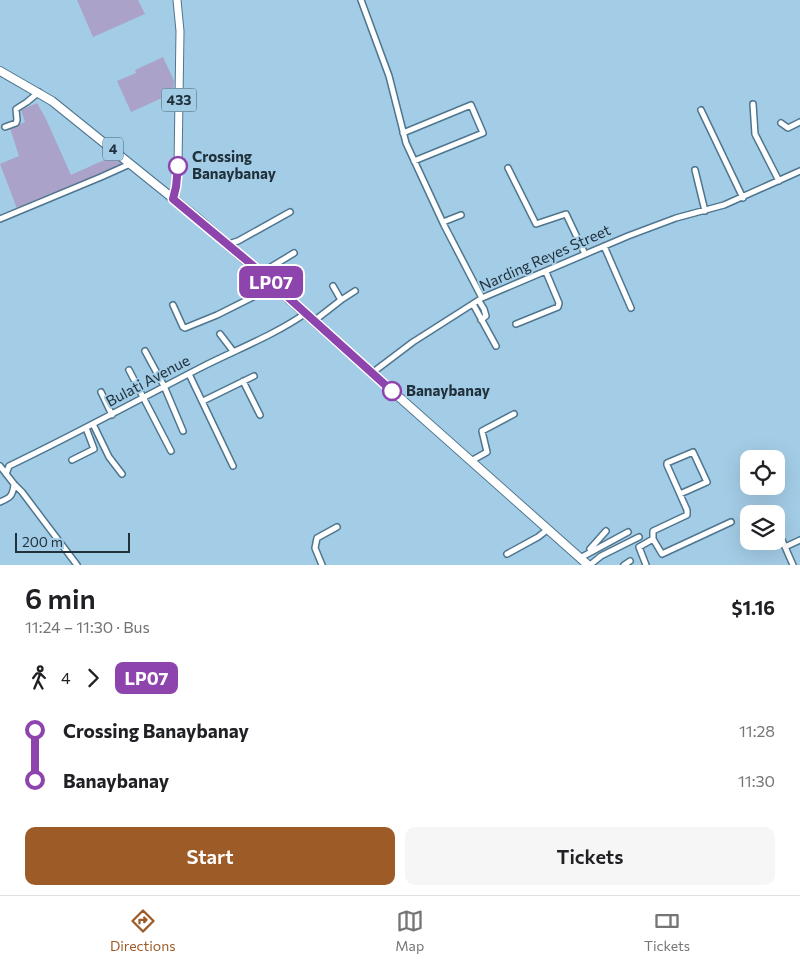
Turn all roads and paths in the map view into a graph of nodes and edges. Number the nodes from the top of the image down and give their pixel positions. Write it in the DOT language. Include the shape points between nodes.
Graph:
graph roads {
  1 [pos="177,0"];
  2 [pos="362,0"];
  3 [pos="0,71"];
  4 [pos="39,92"];
  5 [pos="753,104"];
  6 [pos="701,110"];
  7 [pos="800,122"];
  8 [pos="782,123"];
  9 [pos="5,127"];
  10 [pos="403,133"];
  11 [pos="414,162"];
  12 [pos="130,164"];
  13 [pos="508,168"];
  14 [pos="695,170"];
  15 [pos="800,171"];
  16 [pos="779,181"];
  17 [pos="743,198"];
  18 [pos="173,199"];
  19 [pos="704,211"];
  20 [pos="290,212"];
  21 [pos="461,215"];
  22 [pos="0,219"];
  23 [pos="443,222"];
  24 [pos="228,244"];
  25 [pos="604,246"];
  26 [pos="294,253"];
  27 [pos="584,254"];
  28 [pos="546,272"];
  29 [pos="261,273"];
  30 [pos="276,286"];
  31 [pos="333,286"];
  32 [pos="355,292"];
  33 [pos="341,300"];
  34 [pos="480,300"];
  35 [pos="473,304"];
  36 [pos="172,305"];
  37 [pos="631,308"];
  38 [pos="306,314"];
  39 [pos="314,320"];
  40 [pos="481,320"];
  41 [pos="516,324"];
  42 [pos="220,334"];
  43 [pos="496,346"];
  44 [pos="145,351"];
  45 [pos="233,351"];
  46 [pos="129,370"];
  47 [pos="372,373"];
  48 [pos="189,374"];
  49 [pos="254,376"];
  50 [pos="243,381"];
  51 [pos="164,386"];
  52 [pos="101,392"];
  53 [pos="144,398"];
  54 [pos="203,401"];
  55 [pos="260,414"];
  56 [pos="514,414"];
  57 [pos="112,415"];
  58 [pos="93,424"];
  59 [pos="86,428"];
  60 [pos="183,431"];
  61 [pos="171,451"];
  62 [pos="72,460"];
  63 [pos="471,461"];
  64 [pos="0,466"];
  65 [pos="232,466"];
  66 [pos="6,474"];
  67 [pos="122,474"];
  68 [pos="14,484"];
  69 [pos="680,494"];
  70 [pos="0,502"];
  71 [pos="731,522"];
  72 [pos="337,527"];
  73 [pos="547,530"];
  74 [pos="606,531"];
  75 [pos="628,532"];
  76 [pos="639,537"];
  77 [pos="653,540"];
  78 [pos="800,540"];
  79 [pos="785,547"];
  80 [pos="507,554"];
  81 [pos="579,557"];
  82 [pos="630,561"];
  83 [pos="77,565"];
  84 [pos="322,565"];
  85 [pos="589,565"];
  86 [pos="624,565"];
  87 [pos="646,565"];
  88 [pos="793,565"];
  1 -- 18 [label="main road, 433" via="180,31 178,165"];
  2 -- 10 [label="street" via="389,76"];
  3 -- 4 [label="highway, 4"];
  4 -- 9 [label="street" via="16,108 16,123"];
  4 -- 12 [label="highway, 4"];
  5 -- 16 [label="street" via="755,134"];
  6 -- 17 [label="street"];
  7 -- 8 [label="street" via="789,128"];
  10 -- 11 [label="street"];
  10 -- 11 [label="street" via="472,105 482,133"];
  11 -- 23 [label="street"];
  12 -- 18 [label="highway, 4"];
  12 -- 22 [label="street"];
  13 -- 27 [label="street" via="536,224 566,214"];
  14 -- 19 [label="street"];
  15 -- 16 [label="street, Narding Reyes Street"];
  16 -- 17 [label="street, Narding Reyes Street"];
  17 -- 19 [label="street, Narding Reyes Street"];
  18 -- 24 [label="highway, 4"];
  19 -- 25 [label="street, Narding Reyes Street"];
  20 -- 24 [label="street"];
  21 -- 23 [label="street"];
  23 -- 34 [label="street"];
  24 -- 29 [label="highway, 4"];
  25 -- 27 [label="street, Narding Reyes Street"];
  25 -- 37 [label="street"];
  26 -- 29 [label="street"];
  27 -- 28 [label="street, Narding Reyes Street"];
  28 -- 34 [label="street, Narding Reyes Street"];
  28 -- 41 [label="street" via="558,306"];
  29 -- 30 [label="highway, 4"];
  30 -- 36 [label="street" via="217,316 185,328"];
  30 -- 38 [label="highway, 4"];
  31 -- 33 [label="street"];
  32 -- 33 [label="street"];
  33 -- 39 [label="street"];
  34 -- 35 [label="street, Narding Reyes Street"];
  34 -- 40 [label="street" via="486,312"];
  35 -- 40 [label="street"];
  35 -- 47 [label="street, Narding Reyes Street"];
  38 -- 39 [label="highway, 4"];
  38 -- 45 [label="street, Bulati Avenue"];
  39 -- 47 [label="highway, 4"];
  40 -- 43 [label="street"];
  42 -- 45 [label="street"];
  44 -- 51 [label="street"];
  45 -- 48 [label="street, Bulati Avenue"];
  46 -- 53 [label="street"];
  47 -- 63 [label="highway, 4"];
  48 -- 51 [label="street, Bulati Avenue"];
  48 -- 54 [label="street"];
  49 -- 50 [label="street"];
  50 -- 54 [label="street"];
  50 -- 55 [label="street"];
  51 -- 53 [label="street, Bulati Avenue"];
  51 -- 60 [label="street"];
  52 -- 57 [label="street"];
  53 -- 57 [label="street, Bulati Avenue"];
  53 -- 61 [label="street"];
  54 -- 65 [label="street"];
  56 -- 63 [label="street" via="482,431 487,452"];
  57 -- 58 [label="street, Bulati Avenue"];
  58 -- 59 [label="street, Bulati Avenue"];
  58 -- 67 [label="street" via="109,457"];
  59 -- 62 [label="street" via="94,450"];
  59 -- 66 [label="street, Bulati Avenue" via="9,466"];
  63 -- 73 [label="highway, 4"];
  64 -- 66 [label="street"];
  66 -- 68 [label="street"];
  68 -- 70 [label="street" via="11,497"];
  68 -- 83 [label="street"];
  69 -- 69 [label="street" via="667,463 693,452 707,482"];
  69 -- 77 [label="street" via="687,515 653,531"];
  71 -- 77 [label="street" via="662,554"];
  72 -- 84 [label="street" via="317,538 315,548"];
  73 -- 80 [label="street"];
  73 -- 81 [label="highway, 4"];
  74 -- 81 [label="street" via="593,548"];
  75 -- 81 [label="street"];
  76 -- 85 [label="street"];
  77 -- 87 [label="street" via="639,547"];
  78 -- 79 [label="street"];
  79 -- 88 [label="street"];
  81 -- 85 [label="highway, 4"];
  82 -- 86 [label="street"];
}
